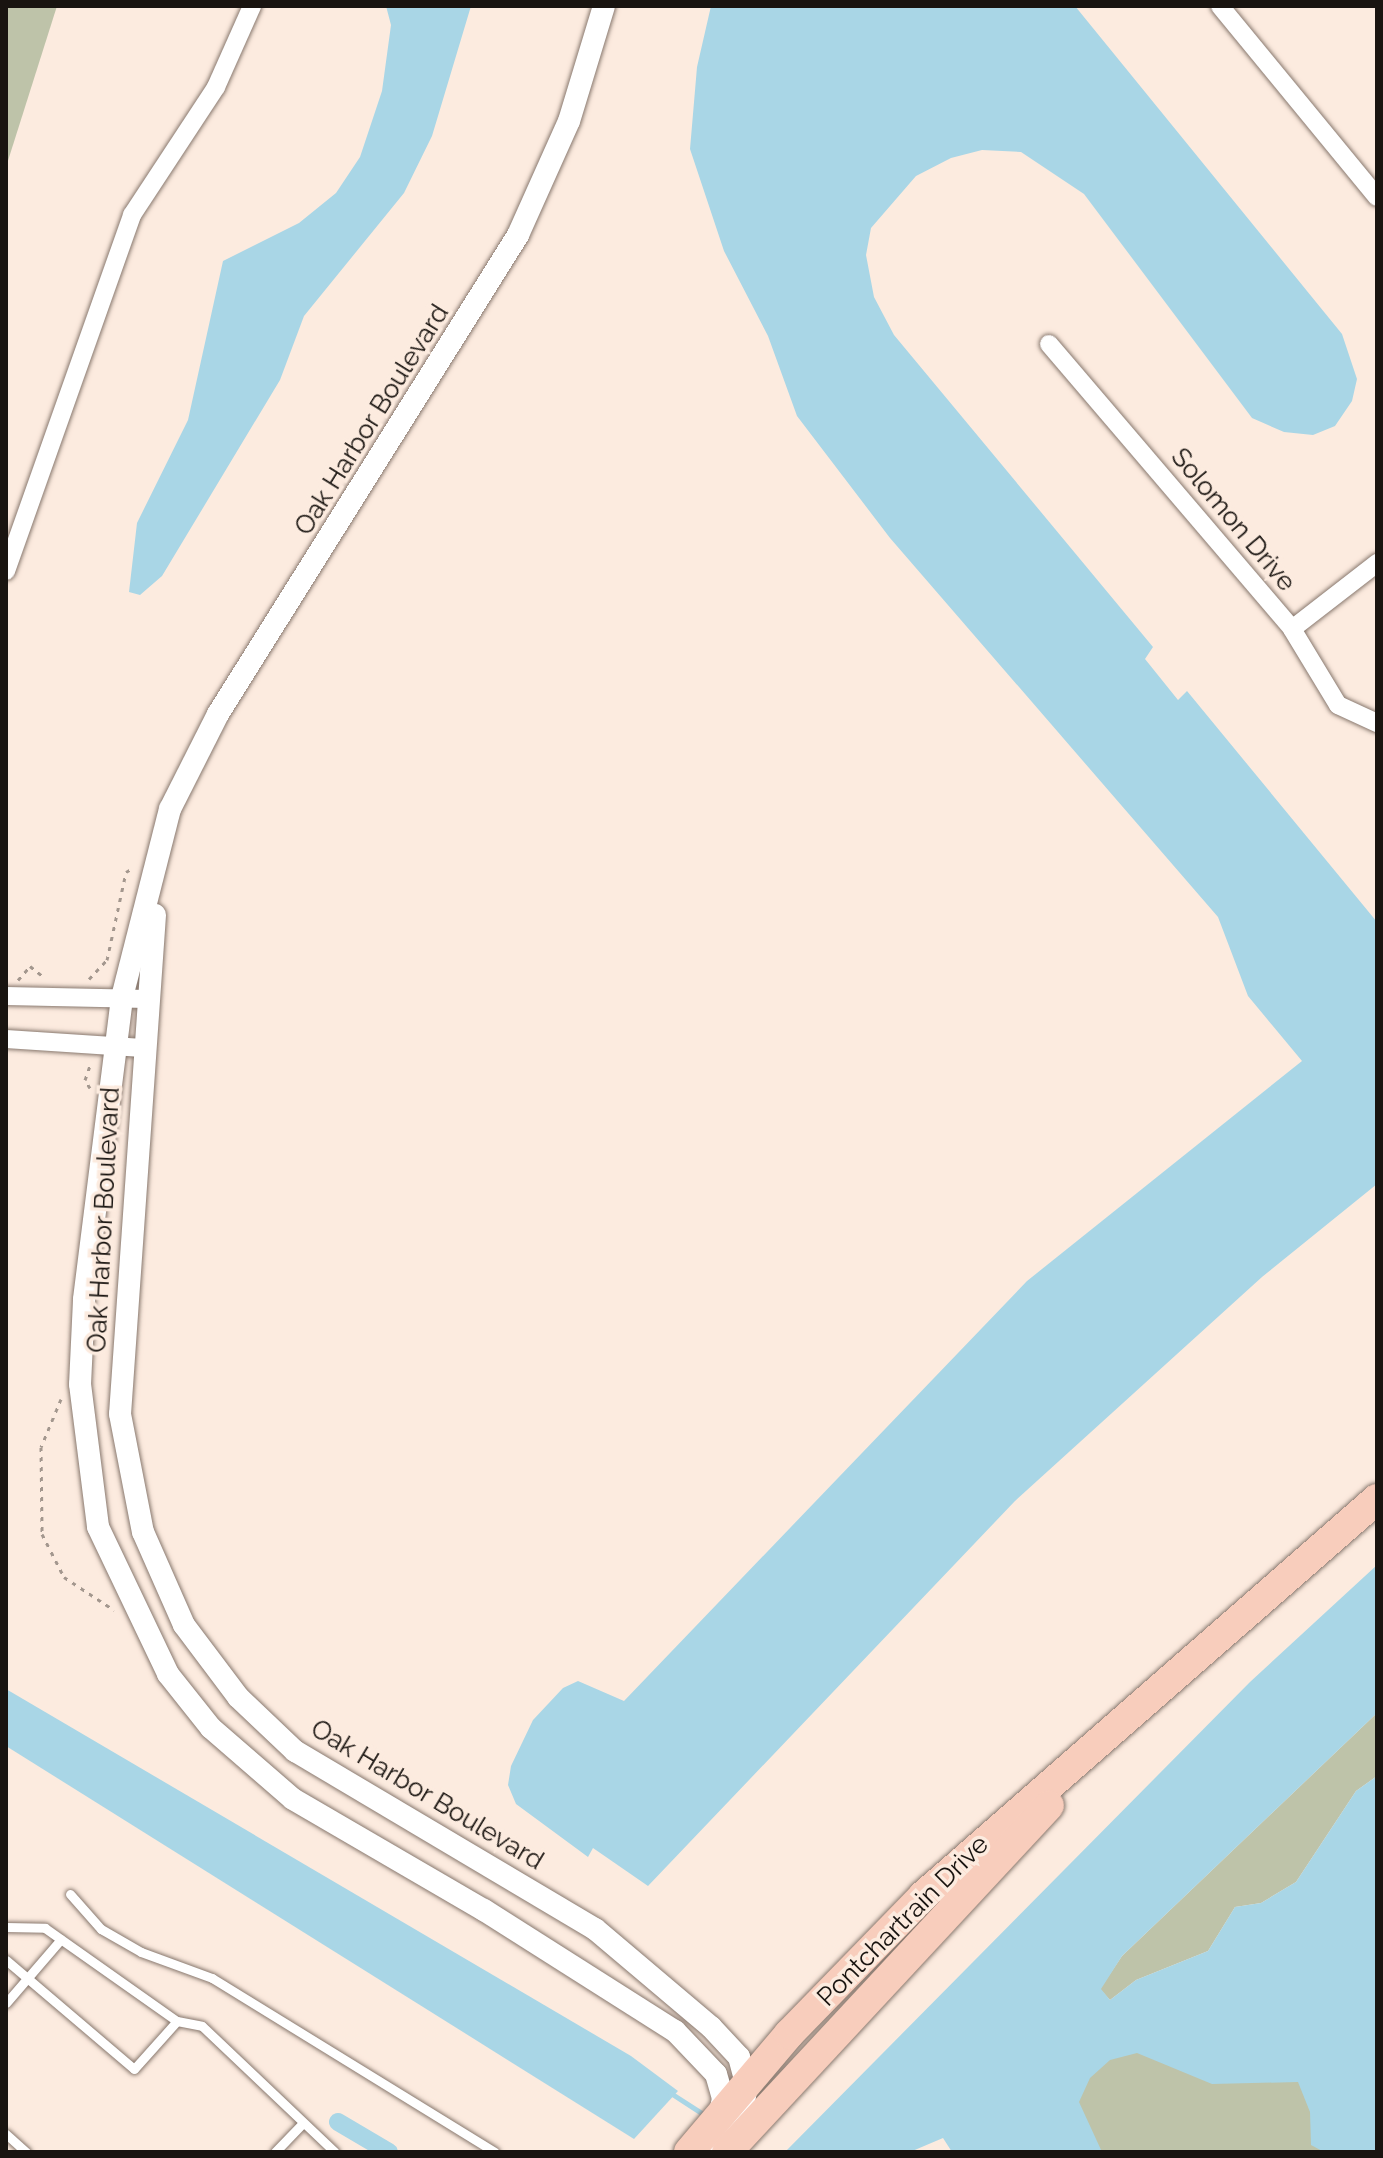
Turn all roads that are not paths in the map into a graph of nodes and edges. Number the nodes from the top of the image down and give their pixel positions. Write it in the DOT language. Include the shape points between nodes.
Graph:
graph roads {
  1 [pos="252,6"];
  2 [pos="604,6"];
  3 [pos="1220,6"];
  4 [pos="1377,197"];
  5 [pos="1049,344"];
  6 [pos="1377,563"];
  7 [pos="6,571"];
  8 [pos="1292,629"];
  9 [pos="1377,723"];
  10 [pos="161,851"];
  11 [pos="6,996"];
  12 [pos="122,998"];
  13 [pos="147,999"];
  14 [pos="6,1039"];
  15 [pos="118,1047"];
  16 [pos="143,1048"];
  17 [pos="1377,1499"];
  18 [pos="1136,1708"];
  19 [pos="70,1894"];
  20 [pos="6,1927"];
  21 [pos="61,1939"];
  22 [pos="6,1960"];
  23 [pos="652,1975"];
  24 [pos="29,1978"];
  25 [pos="633,2000"];
  26 [pos="6,2003"];
  27 [pos="177,2021"];
  28 [pos="711,2027"];
  29 [pos="789,2034"];
  30 [pos="747,2086"];
  31 [pos="719,2116"];
  32 [pos="303,2123"];
  33 [pos="6,2134"];
  34 [pos="26,2152"];
  35 [pos="275,2152"];
  36 [pos="335,2152"];
  37 [pos="495,2152"];
  38 [pos="689,2152"];
  39 [pos="709,2152"];
  40 [pos="727,2152"];
  1 -- 7 [label="street" via="216,87 132,215"];
  2 -- 10 [label="street, Oak Harbor Boulevard" via="569,121 518,235 218,714 170,809"];
  3 -- 4 [label="street"];
  5 -- 8 [label="street, Solomon Drive"];
  6 -- 8 [label="street"];
  8 -- 9 [label="street, Solomon Drive" via="1338,705"];
  10 -- 12 [label="street, Oak Harbor Boulevard"];
  10 -- 13 [label="street, Oak Harbor Boulevard"];
  11 -- 12 [label="street"];
  12 -- 13 [label="street"];
  12 -- 15 [label="street, Oak Harbor Boulevard"];
  13 -- 16 [label="street, Oak Harbor Boulevard"];
  14 -- 15 [label="street"];
  15 -- 16 [label="street"];
  15 -- 25 [label="street, Oak Harbor Boulevard" via="84,1300 80,1384 98,1527 168,1674 211,1728 293,1799"];
  16 -- 23 [label="street, Oak Harbor Boulevard" via="120,1414 143,1532 184,1625 238,1697 295,1751 595,1929"];
  17 -- 18 [label="main road, Pontchartrain Drive"];
  18 -- 29 [label="main road, Pontchartrain Drive" via="923,1896"];
  18 -- 40 [label="main road, Pontchartrain Drive"];
  19 -- 37 [label="lane" via="101,1929 141,1952 212,1978"];
  20 -- 21 [label="lane" via="45,1928"];
  21 -- 24 [label="lane"];
  21 -- 27 [label="lane"];
  22 -- 24 [label="lane"];
  23 -- 25 [label="street"];
  23 -- 28 [label="street, Oak Harbor Boulevard"];
  24 -- 26 [label="lane"];
  24 -- 27 [label="lane" via="134,2069"];
  25 -- 31 [label="street, Oak Harbor Boulevard" via="716,2074 723,2099"];
  27 -- 32 [label="lane" via="202,2026"];
  28 -- 29 [label="street" via="758,2051"];
  28 -- 30 [label="street, Oak Harbor Boulevard" via="739,2057"];
  29 -- 30 [label="main road, Pontchartrain Drive"];
  30 -- 31 [label="main road, Pontchartrain Drive"];
  30 -- 39 [label="street" via="741,2117"];
  31 -- 38 [label="main road, Pontchartrain Drive"];
  32 -- 35 [label="lane"];
  32 -- 36 [label="lane"];
  33 -- 34 [label="lane"];
}
